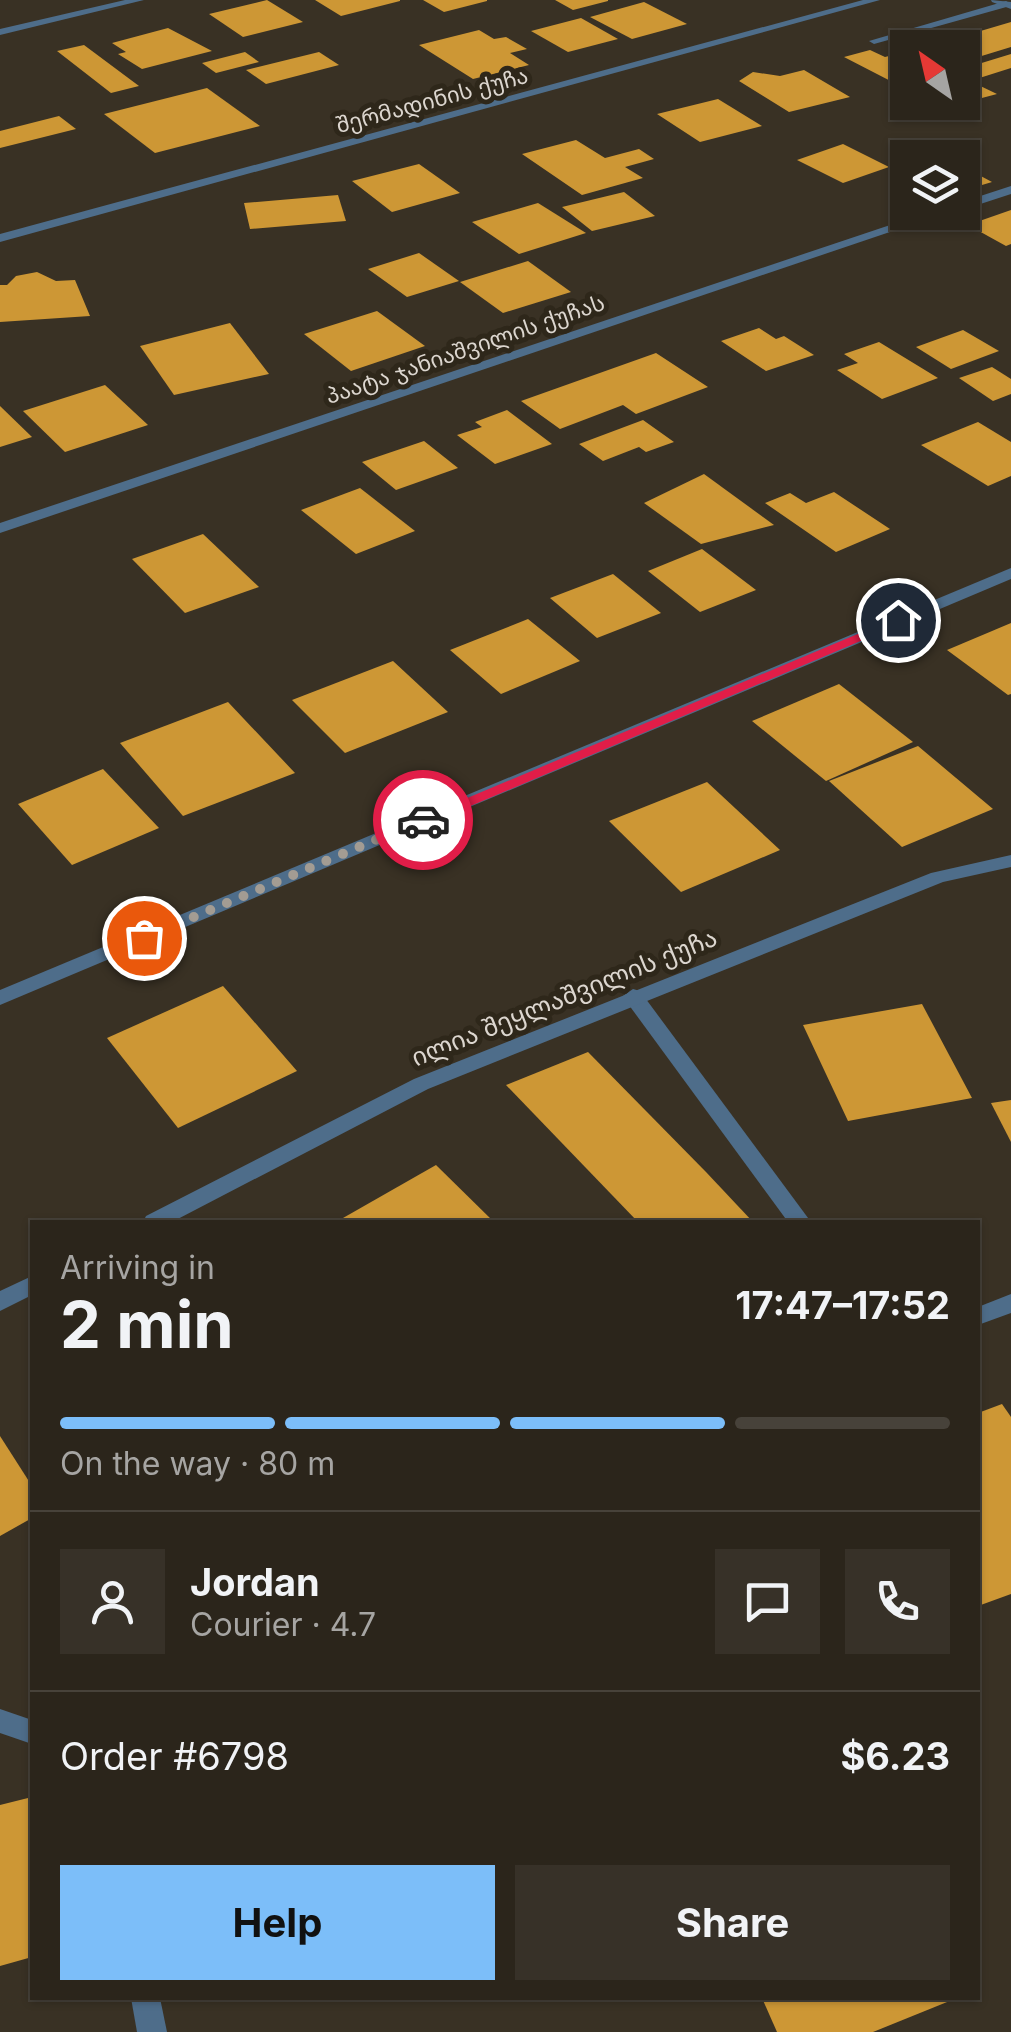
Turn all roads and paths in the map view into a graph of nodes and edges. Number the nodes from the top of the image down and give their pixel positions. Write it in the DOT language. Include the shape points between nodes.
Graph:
graph roads {
  1 [pos="139,0"];
  2 [pos="874,0"];
  3 [pos="1004,3"];
  4 [pos="0,32"];
  5 [pos="874,40"];
  6 [pos="1011,190"];
  7 [pos="980,200"];
  8 [pos="890,230"];
  9 [pos="0,238"];
  10 [pos="0,528"];
  11 [pos="1011,573"];
  12 [pos="1011,861"];
  13 [pos="633,996"];
  14 [pos="0,998"];
  15 [pos="158,1220"];
  16 [pos="799,1220"];
  17 [pos="30,1287"];
  18 [pos="0,1302"];
  19 [pos="1011,1304"];
  20 [pos="980,1315"];
  21 [pos="0,1721"];
  22 [pos="30,1731"];
  23 [pos="146,2000"];
  24 [pos="152,2032"];
  1 -- 4 [label="street"];
  2 -- 9 [label="street, შერმადინის ქუჩა"];
  3 -- 5 [label="street"];
  6 -- 7 [label="street"];
  8 -- 10 [label="street, პაატა ჯანიაშვილის ქუჩას"];
  11 -- 14 [label="street"];
  12 -- 13 [label="street, ილია შეყლაშვილის ქუჩა" via="938,877"];
  13 -- 15 [label="street, ილია შეყლაშვილის ქუჩა" via="420,1084"];
  13 -- 16 [label="street"];
  17 -- 18 [label="street"];
  19 -- 20 [label="street"];
  21 -- 22 [label="street"];
  23 -- 24 [label="street"];
}
